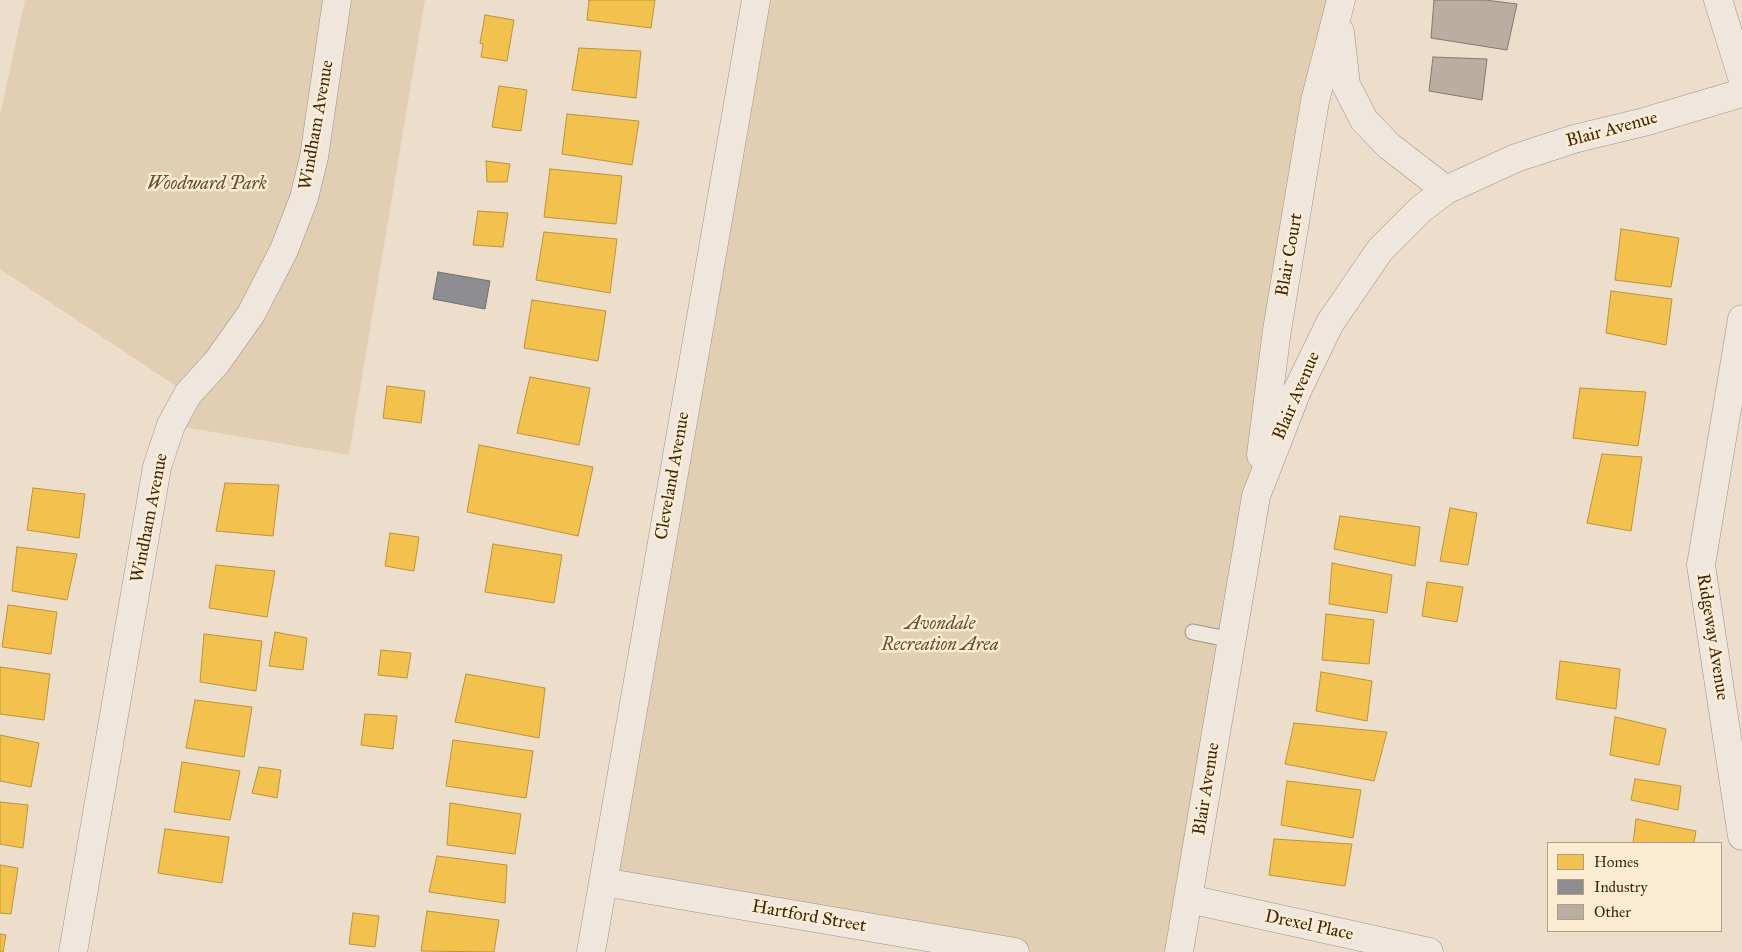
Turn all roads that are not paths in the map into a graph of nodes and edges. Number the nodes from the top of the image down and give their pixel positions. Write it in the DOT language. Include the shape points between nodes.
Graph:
graph roads {
  1 [pos="337,0"];
  2 [pos="756,0"];
  3 [pos="1718,0"];
  4 [pos="1340,8"];
  5 [pos="1742,77"];
  6 [pos="1742,94"];
  7 [pos="1446,190"];
  8 [pos="1742,319"];
  9 [pos="1256,496"];
  10 [pos="1193,632"];
  11 [pos="1232,640"];
  12 [pos="1742,836"];
  13 [pos="603,882"];
  14 [pos="1189,899"];
  15 [pos="73,952"];
  16 [pos="591,952"];
  17 [pos="1015,952"];
  18 [pos="1179,952"];
  19 [pos="1428,952"];
  1 -- 15 [label="street, Windham Avenue" via="314,157 291,233 251,314 217,362 188,394 171,425 156,467"];
  2 -- 13 [label="street, Cleveland Avenue"];
  3 -- 5 [label="street"];
  4 -- 7 [label="street, Blair Court" via="1346,85 1364,120 1389,146"];
  4 -- 9 [label="street, Blair Court" via="1315,102 1277,330"];
  6 -- 7 [label="street, Blair Avenue" via="1574,139 1516,158"];
  7 -- 9 [label="street, Blair Avenue" via="1380,250 1330,323 1297,391"];
  8 -- 12 [label="street, Ridgeway Avenue" via="1701,564"];
  9 -- 11 [label="street, Blair Avenue"];
  10 -- 11 [label="lane"];
  11 -- 14 [label="street, Blair Avenue"];
  13 -- 16 [label="street, Cleveland Avenue"];
  13 -- 17 [label="street, Hartford Street"];
  14 -- 18 [label="street, Blair Avenue"];
  14 -- 19 [label="street, Drexel Place"];
}
